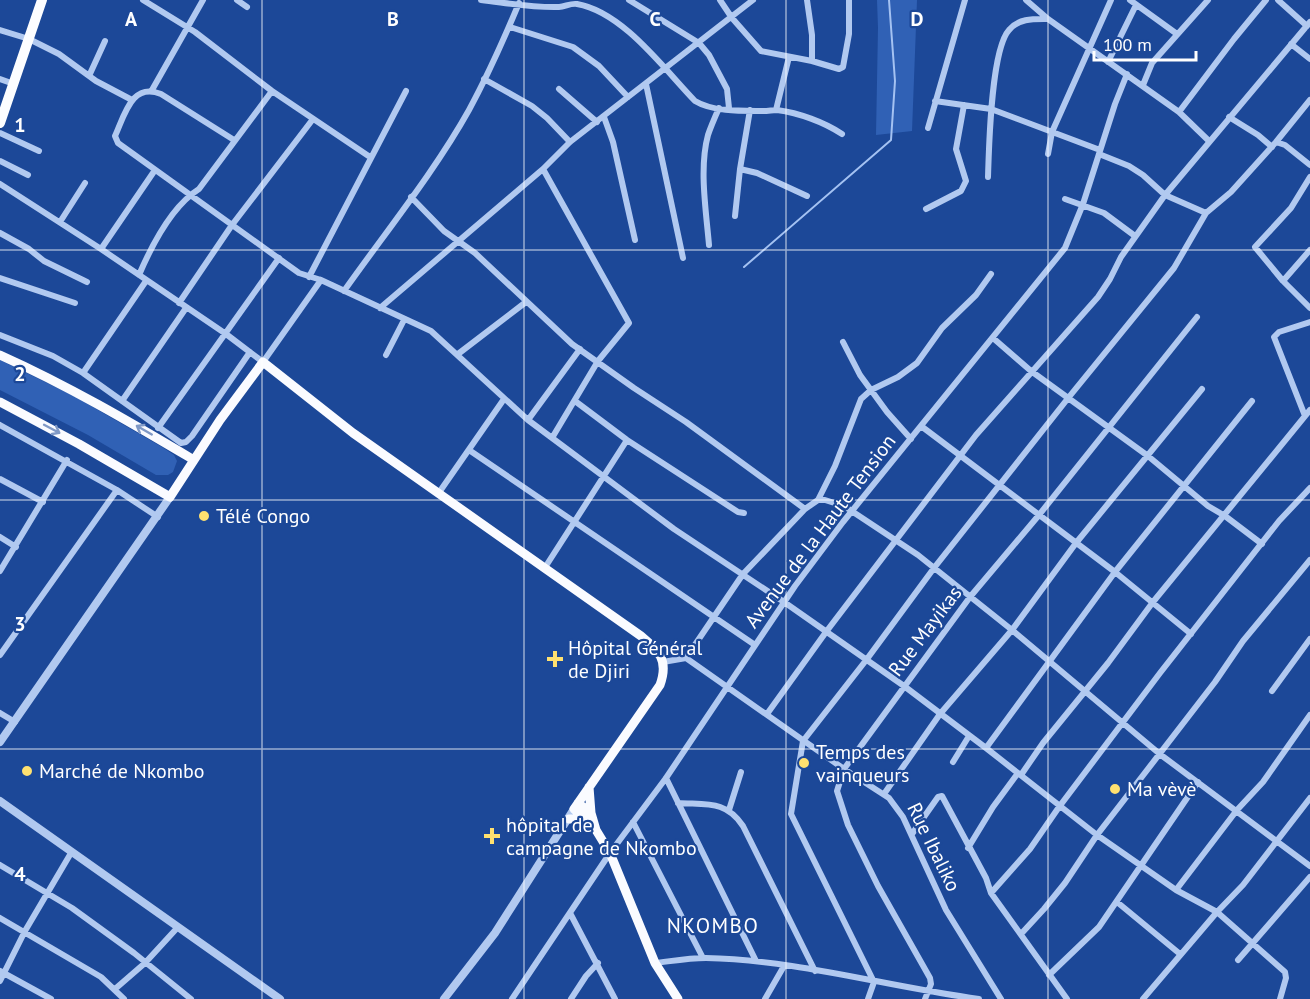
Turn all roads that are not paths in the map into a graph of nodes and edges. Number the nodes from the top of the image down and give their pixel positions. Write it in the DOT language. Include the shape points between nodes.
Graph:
graph roads {
  1 [pos="42,0"];
  2 [pos="143,0"];
  3 [pos="203,0"];
  4 [pos="237,0"];
  5 [pos="481,0"];
  6 [pos="629,0"];
  7 [pos="719,0"];
  8 [pos="753,0"];
  9 [pos="807,0"];
  10 [pos="849,0"];
  11 [pos="965,0"];
  12 [pos="1026,0"];
  13 [pos="1111,0"];
  14 [pos="1130,0"];
  15 [pos="1208,0"];
  16 [pos="1266,0"];
  17 [pos="1278,0"];
  18 [pos="520,2"];
  19 [pos="1136,5"];
  20 [pos="247,7"];
  21 [pos="732,18"];
  22 [pos="1048,19"];
  23 [pos="1308,24"];
  24 [pos="187,27"];
  25 [pos="510,27"];
  26 [pos="0,30"];
  27 [pos="1177,34"];
  28 [pos="29,39"];
  29 [pos="105,41"];
  30 [pos="699,43"];
  31 [pos="1291,44"];
  32 [pos="1088,48"];
  33 [pos="789,57"];
  34 [pos="1310,59"];
  35 [pos="812,61"];
  36 [pos="1108,62"];
  37 [pos="665,70"];
  38 [pos="1127,74"];
  39 [pos="89,76"];
  40 [pos="0,79"];
  41 [pos="484,79"];
  42 [pos="14,84"];
  43 [pos="646,84"];
  44 [pos="1143,85"];
  45 [pos="560,89"];
  46 [pos="152,90"];
  47 [pos="272,90"];
  48 [pos="406,91"];
  49 [pos="628,97"];
  50 [pos="132,100"];
  51 [pos="1310,100"];
  52 [pos="935,101"];
  53 [pos="964,105"];
  54 [pos="719,108"];
  55 [pos="729,108"];
  56 [pos="750,110"];
  57 [pos="776,110"];
  58 [pos="991,110"];
  59 [pos="1179,112"];
  60 [pos="604,117"];
  61 [pos="1229,117"];
  62 [pos="313,119"];
  63 [pos="597,122"];
  64 [pos="0,123"];
  65 [pos="928,128"];
  66 [pos="1052,132"];
  67 [pos="0,134"];
  68 [pos="842,134"];
  69 [pos="234,140"];
  70 [pos="1209,141"];
  71 [pos="570,142"];
  72 [pos="1274,144"];
  73 [pos="39,151"];
  74 [pos="1100,152"];
  75 [pos="1048,154"];
  76 [pos="370,157"];
  77 [pos="0,161"];
  78 [pos="1310,165"];
  79 [pos="543,169"];
  80 [pos="740,169"];
  81 [pos="155,170"];
  82 [pos="28,175"];
  83 [pos="988,177"];
  84 [pos="1310,177"];
  85 [pos="85,183"];
  86 [pos="0,184"];
  87 [pos="189,195"];
  88 [pos="1165,195"];
  89 [pos="807,196"];
  90 [pos="411,197"];
  91 [pos="1065,199"];
  92 [pos="1083,204"];
  93 [pos="926,209"];
  94 [pos="1206,213"];
  95 [pos="735,216"];
  96 [pos="60,222"];
  97 [pos="232,225"];
  98 [pos="0,233"];
  99 [pos="1135,236"];
  100 [pos="635,240"];
  101 [pos="458,241"];
  102 [pos="709,244"];
  103 [pos="101,249"];
  104 [pos="1310,250"];
  105 [pos="279,258"];
  106 [pos="684,258"];
  107 [pos="991,274"];
  108 [pos="139,275"];
  109 [pos="309,277"];
  110 [pos="0,278"];
  111 [pos="321,280"];
  112 [pos="146,281"];
  113 [pos="1283,281"];
  114 [pos="87,282"];
  115 [pos="344,291"];
  116 [pos="526,302"];
  117 [pos="75,303"];
  118 [pos="179,303"];
  119 [pos="186,308"];
  120 [pos="380,308"];
  121 [pos="1310,308"];
  122 [pos="1197,317"];
  123 [pos="404,320"];
  124 [pos="1310,322"];
  125 [pos="0,334"];
  126 [pos="226,334"];
  127 [pos="993,338"];
  128 [pos="843,342"];
  129 [pos="580,350"];
  130 [pos="250,352"];
  131 [pos="458,354"];
  132 [pos="0,355"];
  133 [pos="386,355"];
  134 [pos="598,361"];
  135 [pos="263,362"];
  136 [pos="1031,371"];
  137 [pos="83,373"];
  138 [pos="1202,389"];
  139 [pos="871,390"];
  140 [pos="1069,397"];
  141 [pos="504,399"];
  142 [pos="122,401"];
  143 [pos="575,401"];
  144 [pos="1252,401"];
  145 [pos="0,402"];
  146 [pos="1310,410"];
  147 [pos="1305,416"];
  148 [pos="528,420"];
  149 [pos="0,425"];
  150 [pos="921,426"];
  151 [pos="1109,426"];
  152 [pos="158,428"];
  153 [pos="552,438"];
  154 [pos="911,439"];
  155 [pos="627,440"];
  156 [pos="469,450"];
  157 [pos="960,456"];
  158 [pos="1148,456"];
  159 [pos="67,460"];
  160 [pos="194,460"];
  161 [pos="603,476"];
  162 [pos="0,479"];
  163 [pos="1000,485"];
  164 [pos="1184,485"];
  165 [pos="1310,488"];
  166 [pos="117,490"];
  167 [pos="438,494"];
  168 [pos="170,497"];
  169 [pos="818,500"];
  170 [pos="43,502"];
  171 [pos="805,509"];
  172 [pos="853,511"];
  173 [pos="744,513"];
  174 [pos="1039,515"];
  175 [pos="1225,516"];
  176 [pos="158,517"];
  177 [pos="575,520"];
  178 [pos="0,537"];
  179 [pos="897,541"];
  180 [pos="1076,543"];
  181 [pos="1262,544"];
  182 [pos="16,547"];
  183 [pos="1310,560"];
  184 [pos="934,568"];
  185 [pos="544,569"];
  186 [pos="0,571"];
  187 [pos="1115,572"];
  188 [pos="743,574"];
  189 [pos="970,597"];
  190 [pos="784,602"];
  191 [pos="1153,602"];
  192 [pos="714,619"];
  193 [pos="1012,630"];
  194 [pos="826,632"];
  195 [pos="1191,634"];
  196 [pos="1310,639"];
  197 [pos="754,645"];
  198 [pos="0,655"];
  199 [pos="686,658"];
  200 [pos="867,659"];
  201 [pos="1048,661"];
  202 [pos="663,662"];
  203 [pos="904,686"];
  204 [pos="727,687"];
  205 [pos="1085,691"];
  206 [pos="1272,691"];
  207 [pos="0,713"];
  208 [pos="767,714"];
  209 [pos="940,714"];
  210 [pos="1310,715"];
  211 [pos="15,722"];
  212 [pos="1122,724"];
  213 [pos="969,736"];
  214 [pos="803,741"];
  215 [pos="0,742"];
  216 [pos="986,748"];
  217 [pos="1161,754"];
  218 [pos="953,762"];
  219 [pos="844,769"];
  220 [pos="741,772"];
  221 [pos="1019,774"];
  222 [pos="666,777"];
  223 [pos="1198,782"];
  224 [pos="589,787"];
  225 [pos="884,794"];
  226 [pos="1310,798"];
  227 [pos="0,801"];
  228 [pos="678,803"];
  229 [pos="576,806"];
  230 [pos="1059,807"];
  231 [pos="729,810"];
  232 [pos="1238,810"];
  233 [pos="588,816"];
  234 [pos="568,819"];
  235 [pos="633,822"];
  236 [pos="912,834"];
  237 [pos="1097,835"];
  238 [pos="1277,841"];
  239 [pos="968,848"];
  240 [pos="71,852"];
  241 [pos="610,853"];
  242 [pos="0,865"];
  243 [pos="1310,866"];
  244 [pos="1142,867"];
  245 [pos="1310,877"];
  246 [pos="1176,890"];
  247 [pos="48,893"];
  248 [pos="991,894"];
  249 [pos="1117,902"];
  250 [pos="1217,912"];
  251 [pos="570,913"];
  252 [pos="0,918"];
  253 [pos="178,927"];
  254 [pos="25,931"];
  255 [pos="1021,934"];
  256 [pos="1252,944"];
  257 [pos="1180,954"];
  258 [pos="703,958"];
  259 [pos="1238,960"];
  260 [pos="756,961"];
  261 [pos="145,963"];
  262 [pos="598,963"];
  263 [pos="655,963"];
  264 [pos="784,966"];
  265 [pos="815,971"];
  266 [pos="2,972"];
  267 [pos="1048,975"];
  268 [pos="0,981"];
  269 [pos="874,982"];
  270 [pos="115,989"];
  271 [pos="927,996"];
  272 [pos="51,999"];
  273 [pos="124,999"];
  274 [pos="191,999"];
  275 [pos="280,999"];
  276 [pos="444,999"];
  277 [pos="512,999"];
  278 [pos="572,999"];
  279 [pos="615,999"];
  280 [pos="678,999"];
  281 [pos="765,999"];
  282 [pos="868,999"];
  283 [pos="977,999"];
  284 [pos="1001,999"];
  285 [pos="1067,999"];
  286 [pos="1143,999"];
  287 [pos="1280,999"];
  1 -- 28 [label="highway"];
  2 -- 24 [label="street"];
  3 -- 24 [label="street"];
  4 -- 20 [label="street"];
  5 -- 18 [label="street"];
  6 -- 30 [label="street"];
  7 -- 21 [label="street"];
  8 -- 21 [label="street"];
  9 -- 35 [label="street"];
  10 -- 35 [label="street" via="849,34 843,67"];
  11 -- 52 [label="street"];
  12 -- 22 [label="street"];
  13 -- 32 [label="street"];
  14 -- 19 [label="street"];
  15 -- 27 [label="street"];
  16 -- 59 [label="street"];
  17 -- 23 [label="street"];
  18 -- 25 [label="street"];
  18 -- 37 [label="street" via="560,8 575,3 596,11 626,29"];
  19 -- 27 [label="street"];
  19 -- 36 [label="street"];
  21 -- 30 [label="street"];
  21 -- 33 [label="street" via="761,51"];
  22 -- 32 [label="street"];
  22 -- 58 [label="street" via="1022,21 1008,30 1000,44"];
  23 -- 31 [label="street"];
  24 -- 46 [label="street"];
  24 -- 47 [label="street"];
  25 -- 41 [label="street"];
  25 -- 49 [label="street" via="573,47 599,66"];
  26 -- 28 [label="street"];
  27 -- 44 [label="street" via="1152,63"];
  28 -- 39 [label="street"];
  28 -- 42 [label="highway"];
  29 -- 39 [label="street"];
  30 -- 37 [label="street"];
  30 -- 55 [label="street" via="727,89"];
  31 -- 34 [label="street"];
  31 -- 61 [label="street"];
  32 -- 36 [label="street"];
  32 -- 66 [label="street"];
  33 -- 35 [label="street"];
  33 -- 57 [label="street"];
  36 -- 38 [label="street"];
  37 -- 43 [label="street"];
  37 -- 54 [label="street" via="695,101"];
  38 -- 44 [label="street"];
  38 -- 74 [label="street, Avenue de la Haute Tension"];
  39 -- 50 [label="street"];
  40 -- 42 [label="street"];
  41 -- 71 [label="street" via="532,106"];
  41 -- 90 [label="street"];
  42 -- 64 [label="highway"];
  43 -- 49 [label="street"];
  43 -- 106 [label="street"];
  44 -- 59 [label="street"];
  45 -- 63 [label="street"];
  46 -- 50 [label="street" via="141,91"];
  46 -- 69 [label="street"];
  47 -- 62 [label="street"];
  47 -- 69 [label="street"];
  48 -- 76 [label="street"];
  49 -- 60 [label="street"];
  50 -- 81 [label="street" via="115,139"];
  51 -- 72 [label="street"];
  52 -- 53 [label="street"];
  52 -- 65 [label="street"];
  53 -- 58 [label="street"];
  53 -- 93 [label="street" via="956,149 965,186"];
  54 -- 55 [label="street"];
  54 -- 102 [label="street" via="706,153 704,188"];
  55 -- 56 [label="street"];
  56 -- 57 [label="street"];
  56 -- 80 [label="street"];
  57 -- 68 [label="street" via="819,122"];
  58 -- 66 [label="street"];
  58 -- 83 [label="street"];
  59 -- 70 [label="street"];
  60 -- 63 [label="street"];
  60 -- 100 [label="street"];
  61 -- 70 [label="street"];
  61 -- 72 [label="street"];
  62 -- 76 [label="street"];
  62 -- 97 [label="street"];
  63 -- 71 [label="street"];
  66 -- 74 [label="street"];
  66 -- 75 [label="street"];
  67 -- 73 [label="street"];
  69 -- 87 [label="street" via="199,189"];
  70 -- 88 [label="street"];
  71 -- 79 [label="street"];
  72 -- 78 [label="street" via="1285,145"];
  72 -- 94 [label="street" via="1231,192"];
  74 -- 88 [label="street" via="1143,175"];
  74 -- 92 [label="street, Avenue de la Haute Tension"];
  76 -- 109 [label="street"];
  77 -- 82 [label="street"];
  79 -- 101 [label="street"];
  79 -- 134 [label="street" via="629,323"];
  80 -- 89 [label="street"];
  80 -- 95 [label="street"];
  81 -- 87 [label="street"];
  81 -- 103 [label="street"];
  84 -- 113 [label="street" via="1291,208 1255,247"];
  85 -- 96 [label="street"];
  86 -- 96 [label="street"];
  87 -- 97 [label="street"];
  87 -- 108 [label="street" via="150,250"];
  88 -- 94 [label="street"];
  88 -- 99 [label="street"];
  90 -- 101 [label="street"];
  90 -- 115 [label="street"];
  91 -- 92 [label="street"];
  92 -- 99 [label="street" via="1104,213"];
  92 -- 127 [label="street, Avenue de la Haute Tension" via="1065,248"];
  94 -- 140 [label="street" via="1174,268"];
  96 -- 103 [label="street"];
  97 -- 105 [label="street"];
  97 -- 118 [label="street"];
  98 -- 114 [label="street"];
  99 -- 136 [label="street" via="1104,290"];
  101 -- 116 [label="street" via="476,253"];
  101 -- 120 [label="street"];
  103 -- 108 [label="street"];
  104 -- 113 [label="street"];
  105 -- 109 [label="street"];
  105 -- 126 [label="street"];
  107 -- 139 [label="street" via="976,295 942,328 917,363"];
  108 -- 112 [label="street"];
  109 -- 111 [label="street"];
  110 -- 117 [label="street"];
  111 -- 115 [label="street"];
  111 -- 135 [label="street"];
  112 -- 118 [label="street"];
  112 -- 137 [label="street"];
  113 -- 121 [label="street"];
  115 -- 120 [label="street"];
  116 -- 129 [label="street"];
  116 -- 131 [label="street"];
  118 -- 119 [label="street"];
  119 -- 126 [label="street"];
  119 -- 142 [label="street"];
  120 -- 123 [label="street"];
  122 -- 151 [label="street, Rue Mayikas"];
  123 -- 131 [label="street" via="431,331"];
  123 -- 133 [label="street"];
  124 -- 147 [label="street" via="1274,337"];
  125 -- 137 [label="street"];
  126 -- 130 [label="street"];
  126 -- 152 [label="street"];
  127 -- 136 [label="street"];
  127 -- 150 [label="street, Avenue de la Haute Tension"];
  128 -- 139 [label="street"];
  129 -- 134 [label="street"];
  129 -- 148 [label="street"];
  130 -- 135 [label="street"];
  130 -- 152 [label="street" via="189,440 179,442"];
  131 -- 141 [label="street"];
  160 -- 132 [label="main road, one-way" via="103,406"];
  134 -- 143 [label="street"];
  134 -- 171 [label="street"];
  135 -- 160 [label="main road"];
  135 -- 167 [label="main road"];
  136 -- 140 [label="street"];
  136 -- 157 [label="street"];
  137 -- 142 [label="street"];
  138 -- 158 [label="street"];
  139 -- 154 [label="street"];
  139 -- 169 [label="street" via="857,404"];
  140 -- 151 [label="street"];
  140 -- 163 [label="street"];
  141 -- 148 [label="street"];
  141 -- 156 [label="street"];
  142 -- 152 [label="street"];
  143 -- 153 [label="street"];
  143 -- 155 [label="street"];
  144 -- 164 [label="street"];
  145 -- 168 [label="main road, one-way"];
  146 -- 147 [label="street"];
  147 -- 175 [label="street"];
  148 -- 153 [label="street"];
  149 -- 159 [label="street"];
  150 -- 154 [label="street, Avenue de la Haute Tension"];
  150 -- 157 [label="street"];
  151 -- 158 [label="street"];
  151 -- 174 [label="street, Rue Mayikas"];
  153 -- 161 [label="street"];
  154 -- 172 [label="street, Avenue de la Haute Tension"];
  155 -- 161 [label="street"];
  155 -- 173 [label="street"];
  156 -- 167 [label="street"];
  156 -- 177 [label="street"];
  157 -- 163 [label="street"];
  157 -- 179 [label="street"];
  158 -- 164 [label="street"];
  158 -- 180 [label="street"];
  159 -- 166 [label="street"];
  159 -- 170 [label="street"];
  160 -- 168 [label="main road"];
  161 -- 177 [label="street"];
  161 -- 188 [label="street"];
  162 -- 170 [label="street"];
  163 -- 174 [label="street"];
  163 -- 184 [label="street"];
  164 -- 175 [label="street"];
  164 -- 187 [label="street"];
  165 -- 181 [label="street"];
  166 -- 176 [label="street"];
  166 -- 198 [label="street"];
  167 -- 185 [label="main road"];
  168 -- 176 [label="street"];
  169 -- 171 [label="street"];
  169 -- 172 [label="street"];
  170 -- 182 [label="street"];
  171 -- 188 [label="street"];
  172 -- 179 [label="street"];
  172 -- 190 [label="street, Avenue de la Haute Tension"];
  174 -- 180 [label="street"];
  174 -- 189 [label="street, Rue Mayikas"];
  175 -- 181 [label="street"];
  175 -- 191 [label="street"];
  176 -- 211 [label="street"];
  177 -- 185 [label="street"];
  177 -- 192 [label="street"];
  178 -- 182 [label="street"];
  179 -- 184 [label="street"];
  179 -- 194 [label="street"];
  180 -- 187 [label="street"];
  180 -- 193 [label="street"];
  181 -- 195 [label="street"];
  182 -- 186 [label="street"];
  183 -- 217 [label="street" via="1243,640"];
  184 -- 189 [label="street"];
  184 -- 200 [label="street"];
  185 -- 202 [label="main road" via="640,636"];
  187 -- 191 [label="street"];
  187 -- 201 [label="street"];
  188 -- 190 [label="street"];
  188 -- 192 [label="street"];
  189 -- 193 [label="street"];
  189 -- 203 [label="street, Rue Mayikas"];
  190 -- 194 [label="street"];
  190 -- 197 [label="street, Avenue de la Haute Tension"];
  191 -- 195 [label="street"];
  191 -- 205 [label="street"];
  192 -- 197 [label="street"];
  192 -- 199 [label="street"];
  193 -- 201 [label="street"];
  193 -- 209 [label="street"];
  194 -- 200 [label="street"];
  194 -- 208 [label="street"];
  195 -- 212 [label="street"];
  196 -- 206 [label="street"];
  197 -- 204 [label="street, Avenue de la Haute Tension"];
  199 -- 202 [label="street"];
  199 -- 204 [label="street, Rue Ibaliko"];
  200 -- 203 [label="street"];
  200 -- 214 [label="street"];
  201 -- 205 [label="street"];
  201 -- 216 [label="street"];
  202 -- 224 [label="main road" via="660,685"];
  203 -- 209 [label="street"];
  203 -- 219 [label="street, Rue Mayikas"];
  204 -- 208 [label="street, Rue Ibaliko"];
  204 -- 222 [label="street, Avenue de la Haute Tension"];
  205 -- 212 [label="street"];
  205 -- 221 [label="street"];
  207 -- 211 [label="street"];
  208 -- 214 [label="street, Rue Ibaliko"];
  209 -- 213 [label="street"];
  209 -- 225 [label="street"];
  210 -- 232 [label="street" via="1263,782"];
  211 -- 215 [label="street"];
  212 -- 217 [label="street"];
  212 -- 230 [label="street"];
  213 -- 216 [label="street"];
  213 -- 218 [label="street"];
  214 -- 219 [label="street, Rue Ibaliko"];
  214 -- 269 [label="street" via="791,814"];
  216 -- 221 [label="street"];
  217 -- 223 [label="street"];
  217 -- 237 [label="street"];
  219 -- 225 [label="street, Rue Ibaliko"];
  219 -- 271 [label="street, Rue Mayikas" via="837,791 842,810 930,978"];
  220 -- 231 [label="street"];
  221 -- 230 [label="street"];
  221 -- 239 [label="street"];
  222 -- 228 [label="street"];
  222 -- 235 [label="street, Avenue de la Haute Tension"];
  223 -- 232 [label="street"];
  223 -- 244 [label="street"];
  224 -- 229 [label="main road"];
  224 -- 233 [label="main road"];
  225 -- 236 [label="street, Rue Ibaliko" via="899,810"];
  226 -- 238 [label="street"];
  227 -- 240 [label="street"];
  228 -- 231 [label="street"];
  228 -- 260 [label="street"];
  229 -- 233 [label="main road"];
  229 -- 234 [label="street"];
  230 -- 237 [label="street"];
  230 -- 248 [label="street" via="1030,849"];
  231 -- 265 [label="street" via="743,826"];
  232 -- 238 [label="street"];
  232 -- 246 [label="street"];
  233 -- 234 [label="main road"];
  233 -- 241 [label="main road"];
  234 -- 276 [label="street" via="495,933"];
  235 -- 241 [label="street, Avenue de la Haute Tension"];
  235 -- 258 [label="street"];
  236 -- 239 [label="street" via="942,796"];
  236 -- 284 [label="street, Rue Ibaliko" via="946,910"];
  237 -- 244 [label="street"];
  237 -- 255 [label="street" via="1065,883"];
  238 -- 243 [label="street"];
  238 -- 250 [label="street"];
  239 -- 248 [label="street"];
  240 -- 247 [label="street"];
  240 -- 253 [label="street"];
  241 -- 251 [label="street, Avenue de la Haute Tension"];
  241 -- 263 [label="main road"];
  242 -- 247 [label="street"];
  244 -- 246 [label="street"];
  244 -- 249 [label="street"];
  245 -- 256 [label="street"];
  246 -- 250 [label="street"];
  247 -- 254 [label="street"];
  247 -- 261 [label="street"];
  248 -- 255 [label="street"];
  249 -- 257 [label="street"];
  249 -- 267 [label="street" via="1092,935"];
  250 -- 256 [label="street"];
  250 -- 257 [label="street"];
  251 -- 262 [label="street"];
  251 -- 277 [label="street, Avenue de la Haute Tension"];
  252 -- 254 [label="street"];
  253 -- 261 [label="street"];
  253 -- 275 [label="street"];
  254 -- 266 [label="street"];
  254 -- 270 [label="street"];
  255 -- 267 [label="street"];
  256 -- 259 [label="street"];
  256 -- 287 [label="street" via="1286,975"];
  257 -- 286 [label="street"];
  258 -- 260 [label="street"];
  258 -- 263 [label="street"];
  260 -- 264 [label="street"];
  261 -- 270 [label="street"];
  261 -- 274 [label="street"];
  262 -- 278 [label="street"];
  262 -- 279 [label="street"];
  263 -- 280 [label="main road"];
  264 -- 265 [label="street"];
  264 -- 281 [label="street"];
  265 -- 269 [label="street"];
  266 -- 268 [label="street"];
  266 -- 272 [label="street"];
  267 -- 285 [label="street"];
  269 -- 271 [label="street"];
  269 -- 282 [label="street"];
  270 -- 273 [label="street"];
  271 -- 283 [label="street"];
}
